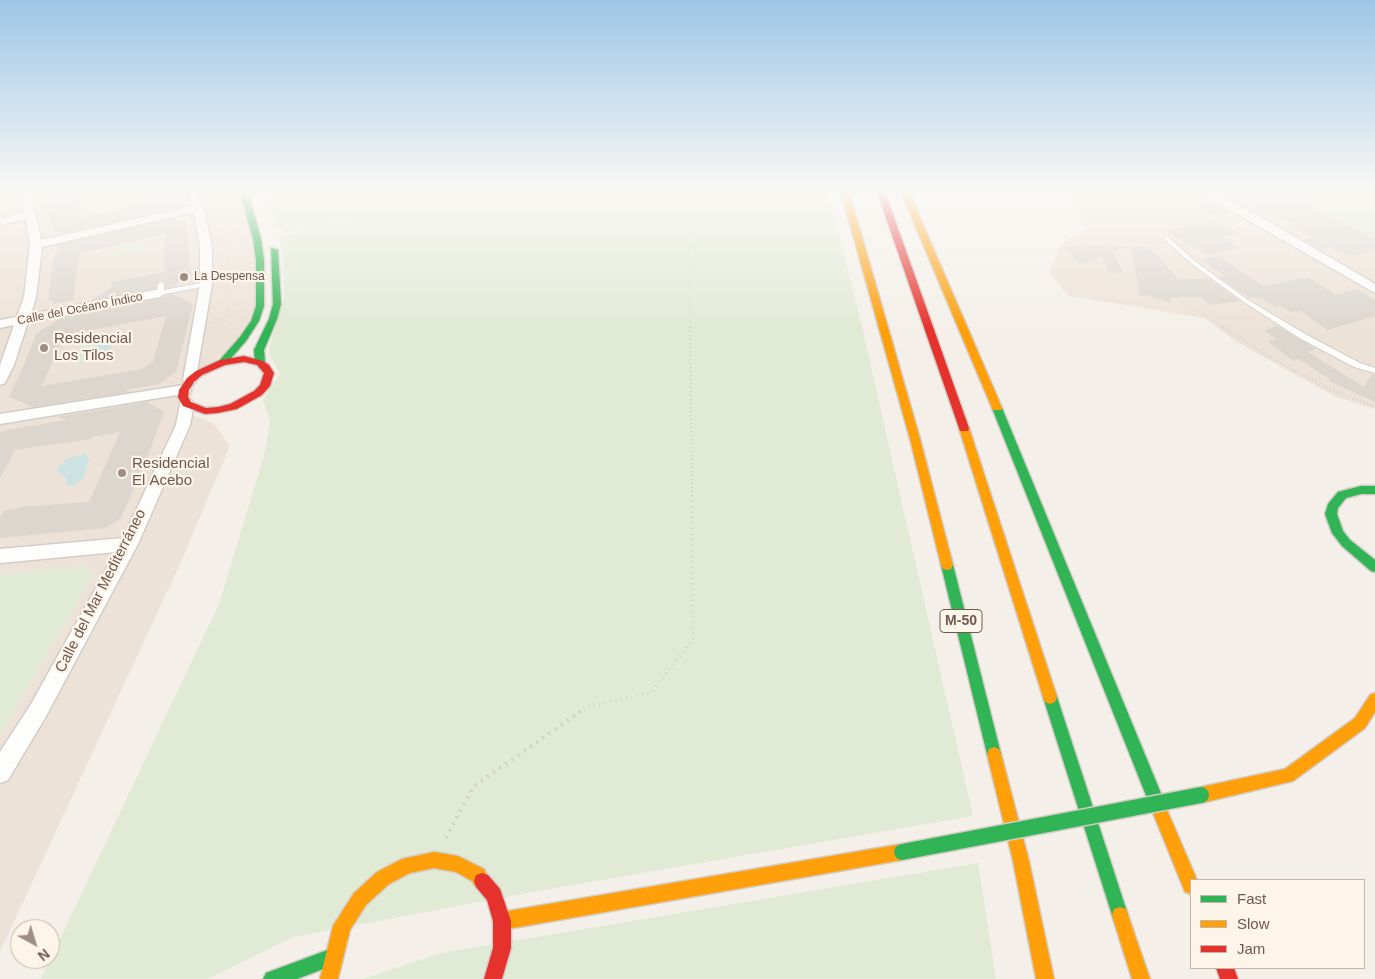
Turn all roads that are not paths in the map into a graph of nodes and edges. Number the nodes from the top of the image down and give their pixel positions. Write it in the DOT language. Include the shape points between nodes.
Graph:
graph roads {
  1 [pos="35,238"];
  2 [pos="72,238"];
  3 [pos="204,238"];
  4 [pos="257,238"];
  5 [pos="271,238"];
  6 [pos="858,238"];
  7 [pos="897,238"];
  8 [pos="925,238"];
  9 [pos="1166,238"];
  10 [pos="1289,238"];
  11 [pos="36,245"];
  12 [pos="206,284"];
  13 [pos="160,289"];
  14 [pos="1375,289"];
  15 [pos="24,320"];
  16 [pos="0,324"];
  17 [pos="223,362"];
  18 [pos="260,363"];
  19 [pos="1375,372"];
  20 [pos="0,380"];
  21 [pos="187,391"];
  22 [pos="0,420"];
  23 [pos="1375,490"];
  24 [pos="129,544"];
  25 [pos="0,556"];
  26 [pos="1375,567"];
  27 [pos="1375,700"];
  28 [pos="0,772"];
  29 [pos="1190,884"];
  30 [pos="502,921"];
  31 [pos="333,957"];
  32 [pos="329,976"];
  33 [pos="272,979"];
  34 [pos="300,979"];
  35 [pos="493,979"];
  36 [pos="1045,979"];
  37 [pos="1141,979"];
  1 -- 11 [label="street"];
  2 -- 11 [label="street"];
  3 -- 12 [label="street, Calle del Mar Mediterráneo"];
  4 -- 17 [label="main road" via="260,306 243,339"];
  5 -- 18 [label="main road" via="277,304 260,350"];
  6 -- 36 [label="main road, M-50" via="920,458 1021,861"];
  7 -- 37 [label="main road" via="967,438"];
  8 -- 29 [label="main road" via="984,375"];
  9 -- 19 [label="lane" via="1246,301 1304,337"];
  10 -- 14 [label="street"];
  11 -- 15 [label="street"];
  12 -- 13 [label="lane"];
  12 -- 21 [label="street, Calle del Mar Mediterráneo"];
  13 -- 15 [label="street, Calle del Océano Índico"];
  15 -- 16 [label="street, Calle del Océano Índico"];
  15 -- 20 [label="street"];
  17 -- 18 [label="main road" via="244,359"];
  17 -- 21 [label="main road" via="210,366"];
  18 -- 21 [label="main road" via="268,372 268,379 247,401 218,410 205,410 194,408"];
  21 -- 22 [label="street"];
  21 -- 24 [label="street, Calle del Mar Mediterráneo" via="182,425"];
  23 -- 26 [label="main road" via="1342,495 1332,506 1331,514 1346,544"];
  24 -- 25 [label="street"];
  24 -- 28 [label="street, Calle del Mar Mediterráneo" via="38,711"];
  27 -- 30 [label="main road, bridge" via="1360,723 1288,776 902,852"];
  30 -- 31 [label="main road" via="494,895 478,875 458,864 434,860 408,865 383,878 360,899 342,926"];
  30 -- 35 [label="main road" via="502,948"];
  31 -- 32 [label="main road"];
  31 -- 33 [label="main road"];
  32 -- 34 [label="main road"];
}
